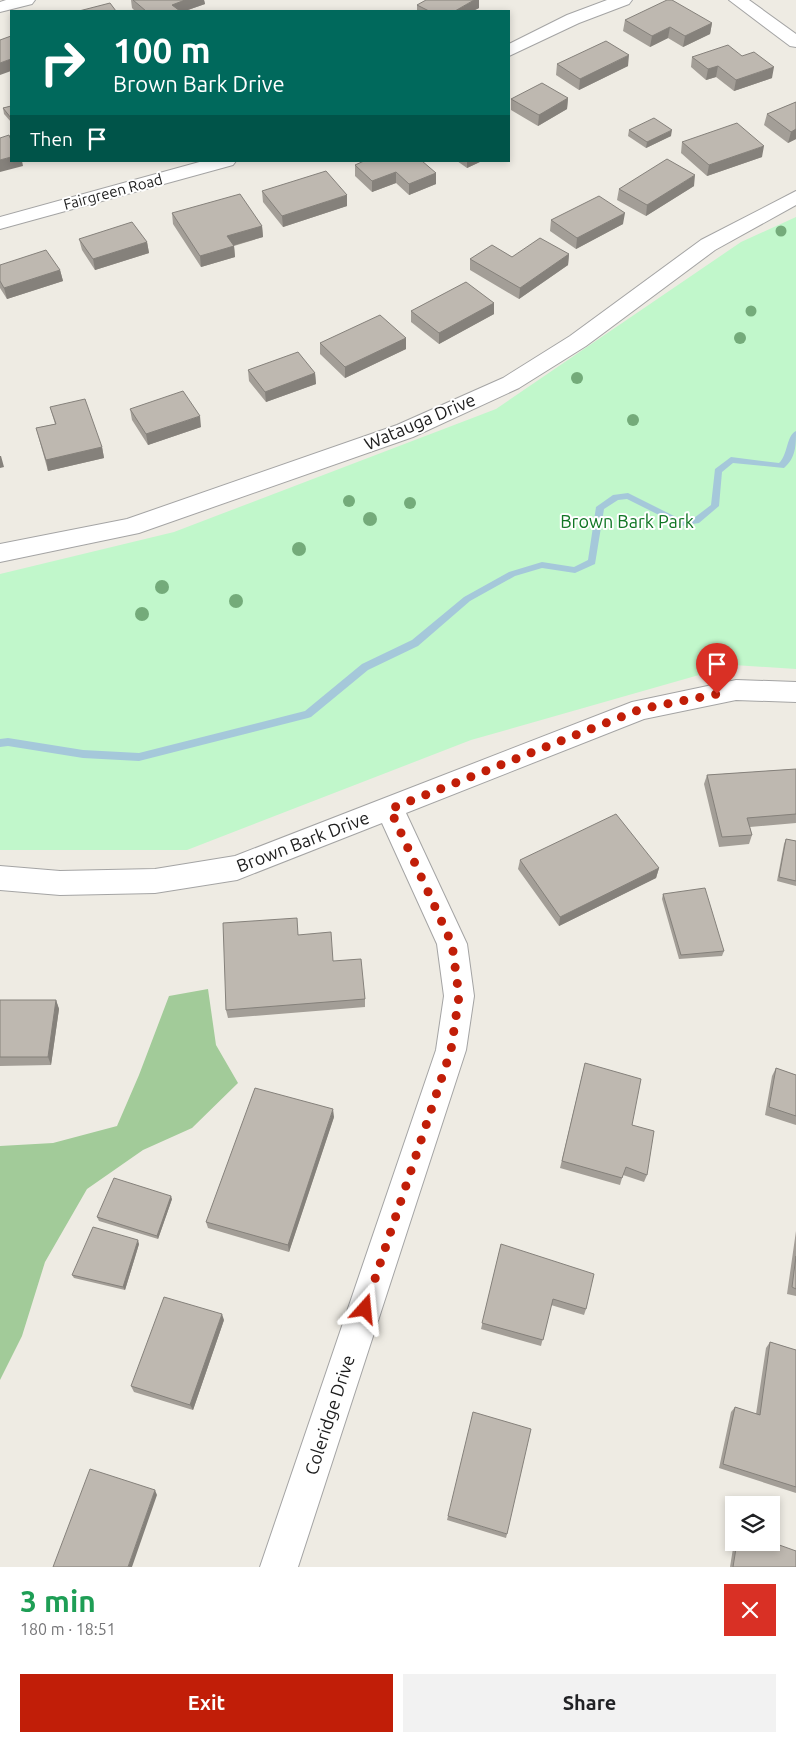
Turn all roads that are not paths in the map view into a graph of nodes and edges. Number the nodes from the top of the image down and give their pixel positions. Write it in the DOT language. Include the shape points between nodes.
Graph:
graph roads {
  1 [pos="26,0"];
  2 [pos="623,0"];
  3 [pos="738,0"];
  4 [pos="0,8"];
  5 [pos="796,42"];
  6 [pos="510,50"];
  7 [pos="222,162"];
  8 [pos="796,197"];
  9 [pos="0,223"];
  10 [pos="0,553"];
  11 [pos="796,692"];
  12 [pos="390,809"];
  13 [pos="0,878"];
  14 [pos="279,1567"];
  1 -- 4 [label="street"];
  2 -- 6 [label="street" via="573,19"];
  3 -- 5 [label="street"];
  7 -- 9 [label="street, Fairgreen Road"];
  8 -- 10 [label="street, Watauga Drive" via="708,244 578,341 511,383 432,419 288,473 130,526"];
  11 -- 12 [label="street, Brown Bark Drive" via="736,690 641,709"];
  12 -- 13 [label="street, Brown Bark Drive" via="237,868 155,881 60,883"];
  12 -- 14 [label="street, Coleridge Drive" via="452,944 459,996 451,1050"];
}
